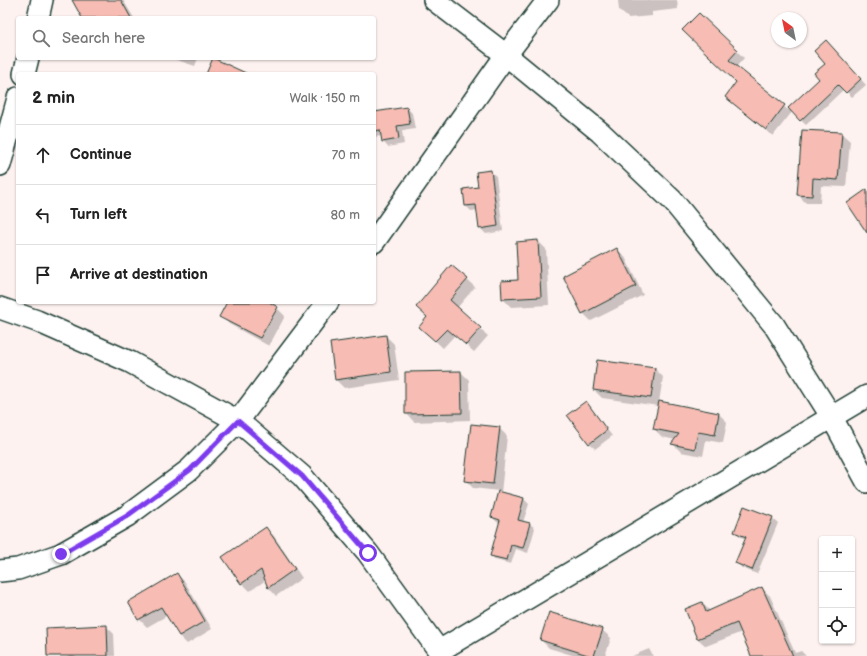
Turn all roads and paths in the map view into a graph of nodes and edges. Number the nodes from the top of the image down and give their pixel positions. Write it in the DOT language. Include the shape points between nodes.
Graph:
graph roads {
  1 [pos="42,0"];
  2 [pos="434,0"];
  3 [pos="548,0"];
  4 [pos="38,16"];
  5 [pos="506,55"];
  6 [pos="28,60"];
  7 [pos="24,72"];
  8 [pos="16,105"];
  9 [pos="0,165"];
  10 [pos="376,239"];
  11 [pos="326,304"];
  12 [pos="0,308"];
  13 [pos="867,396"];
  14 [pos="831,416"];
  15 [pos="238,421"];
  16 [pos="867,482"];
  17 [pos="0,571"];
  18 [pos="440,653"];
  1 -- 4 [label="street"];
  2 -- 5 [label="street"];
  3 -- 5 [label="street"];
  5 -- 10 [label="street"];
  5 -- 14 [label="street" via="600,132 672,200 774,325"];
  6 -- 7 [label="street"];
  8 -- 9 [label="street"];
  11 -- 15 [label="street"];
  12 -- 15 [label="street" via="37,321 130,362"];
  13 -- 14 [label="street"];
  14 -- 16 [label="street"];
  14 -- 18 [label="street"];
  15 -- 17 [label="street" via="190,470 127,516 61,554 18,569"];
  15 -- 18 [label="street" via="302,476 368,553"];
}
